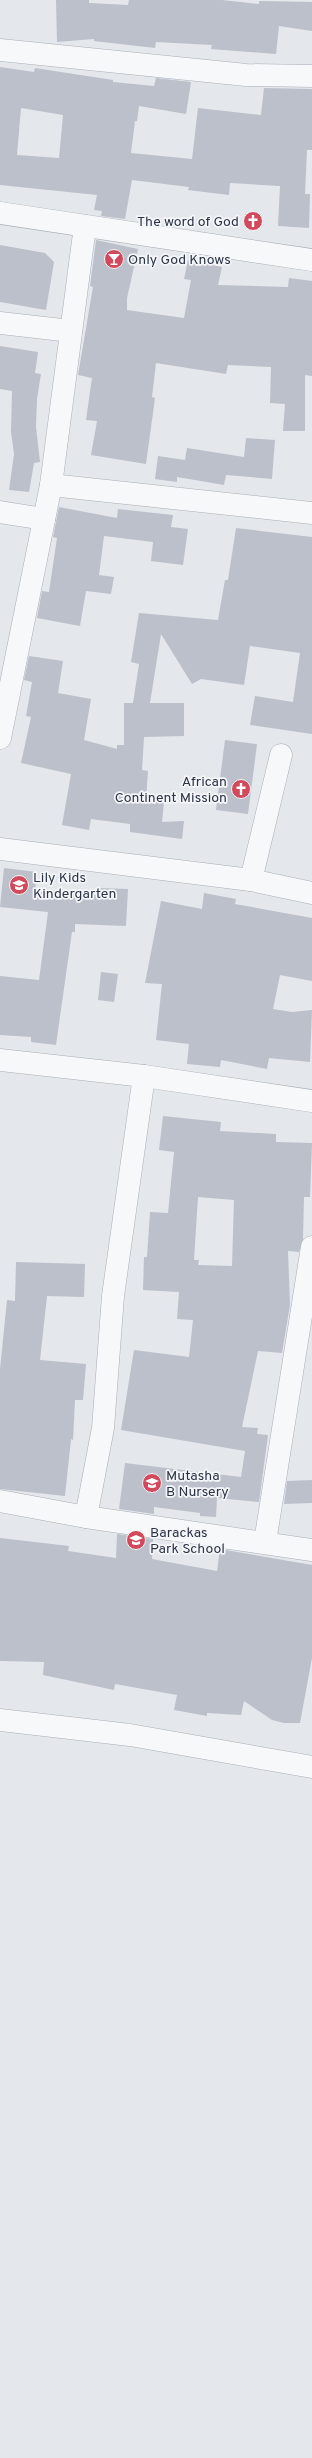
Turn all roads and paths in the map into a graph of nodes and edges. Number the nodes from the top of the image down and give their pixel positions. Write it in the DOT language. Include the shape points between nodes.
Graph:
graph roads {
  1 [pos="0,50"];
  2 [pos="312,76"];
  3 [pos="0,213"];
  4 [pos="85,226"];
  5 [pos="312,260"];
  6 [pos="0,323"];
  7 [pos="71,330"];
  8 [pos="51,485"];
  9 [pos="0,512"];
  10 [pos="312,513"];
  11 [pos="44,519"];
  12 [pos="0,738"];
  13 [pos="282,755"];
  14 [pos="0,849"];
  15 [pos="251,880"];
  16 [pos="312,893"];
  17 [pos="0,1060"];
  18 [pos="144,1076"];
  19 [pos="312,1101"];
  20 [pos="312,1247"];
  21 [pos="0,1501"];
  22 [pos="86,1517"];
  23 [pos="265,1542"];
  24 [pos="312,1550"];
  25 [pos="0,1720"];
  26 [pos="312,1767"];
  1 -- 2 [label="street" via="246,75"];
  3 -- 4 [label="street"];
  4 -- 5 [label="street"];
  4 -- 7 [label="street"];
  6 -- 7 [label="street"];
  7 -- 8 [label="street"];
  8 -- 10 [label="street"];
  8 -- 11 [label="street"];
  9 -- 11 [label="street"];
  11 -- 12 [label="street"];
  13 -- 15 [label="street"];
  14 -- 15 [label="street"];
  15 -- 16 [label="street"];
  17 -- 18 [label="street"];
  18 -- 19 [label="street"];
  18 -- 22 [label="street" via="113,1296 103,1428"];
  20 -- 23 [label="street"];
  21 -- 22 [label="street"];
  22 -- 23 [label="street"];
  23 -- 24 [label="street"];
  25 -- 26 [label="street" via="130,1735"];
}
